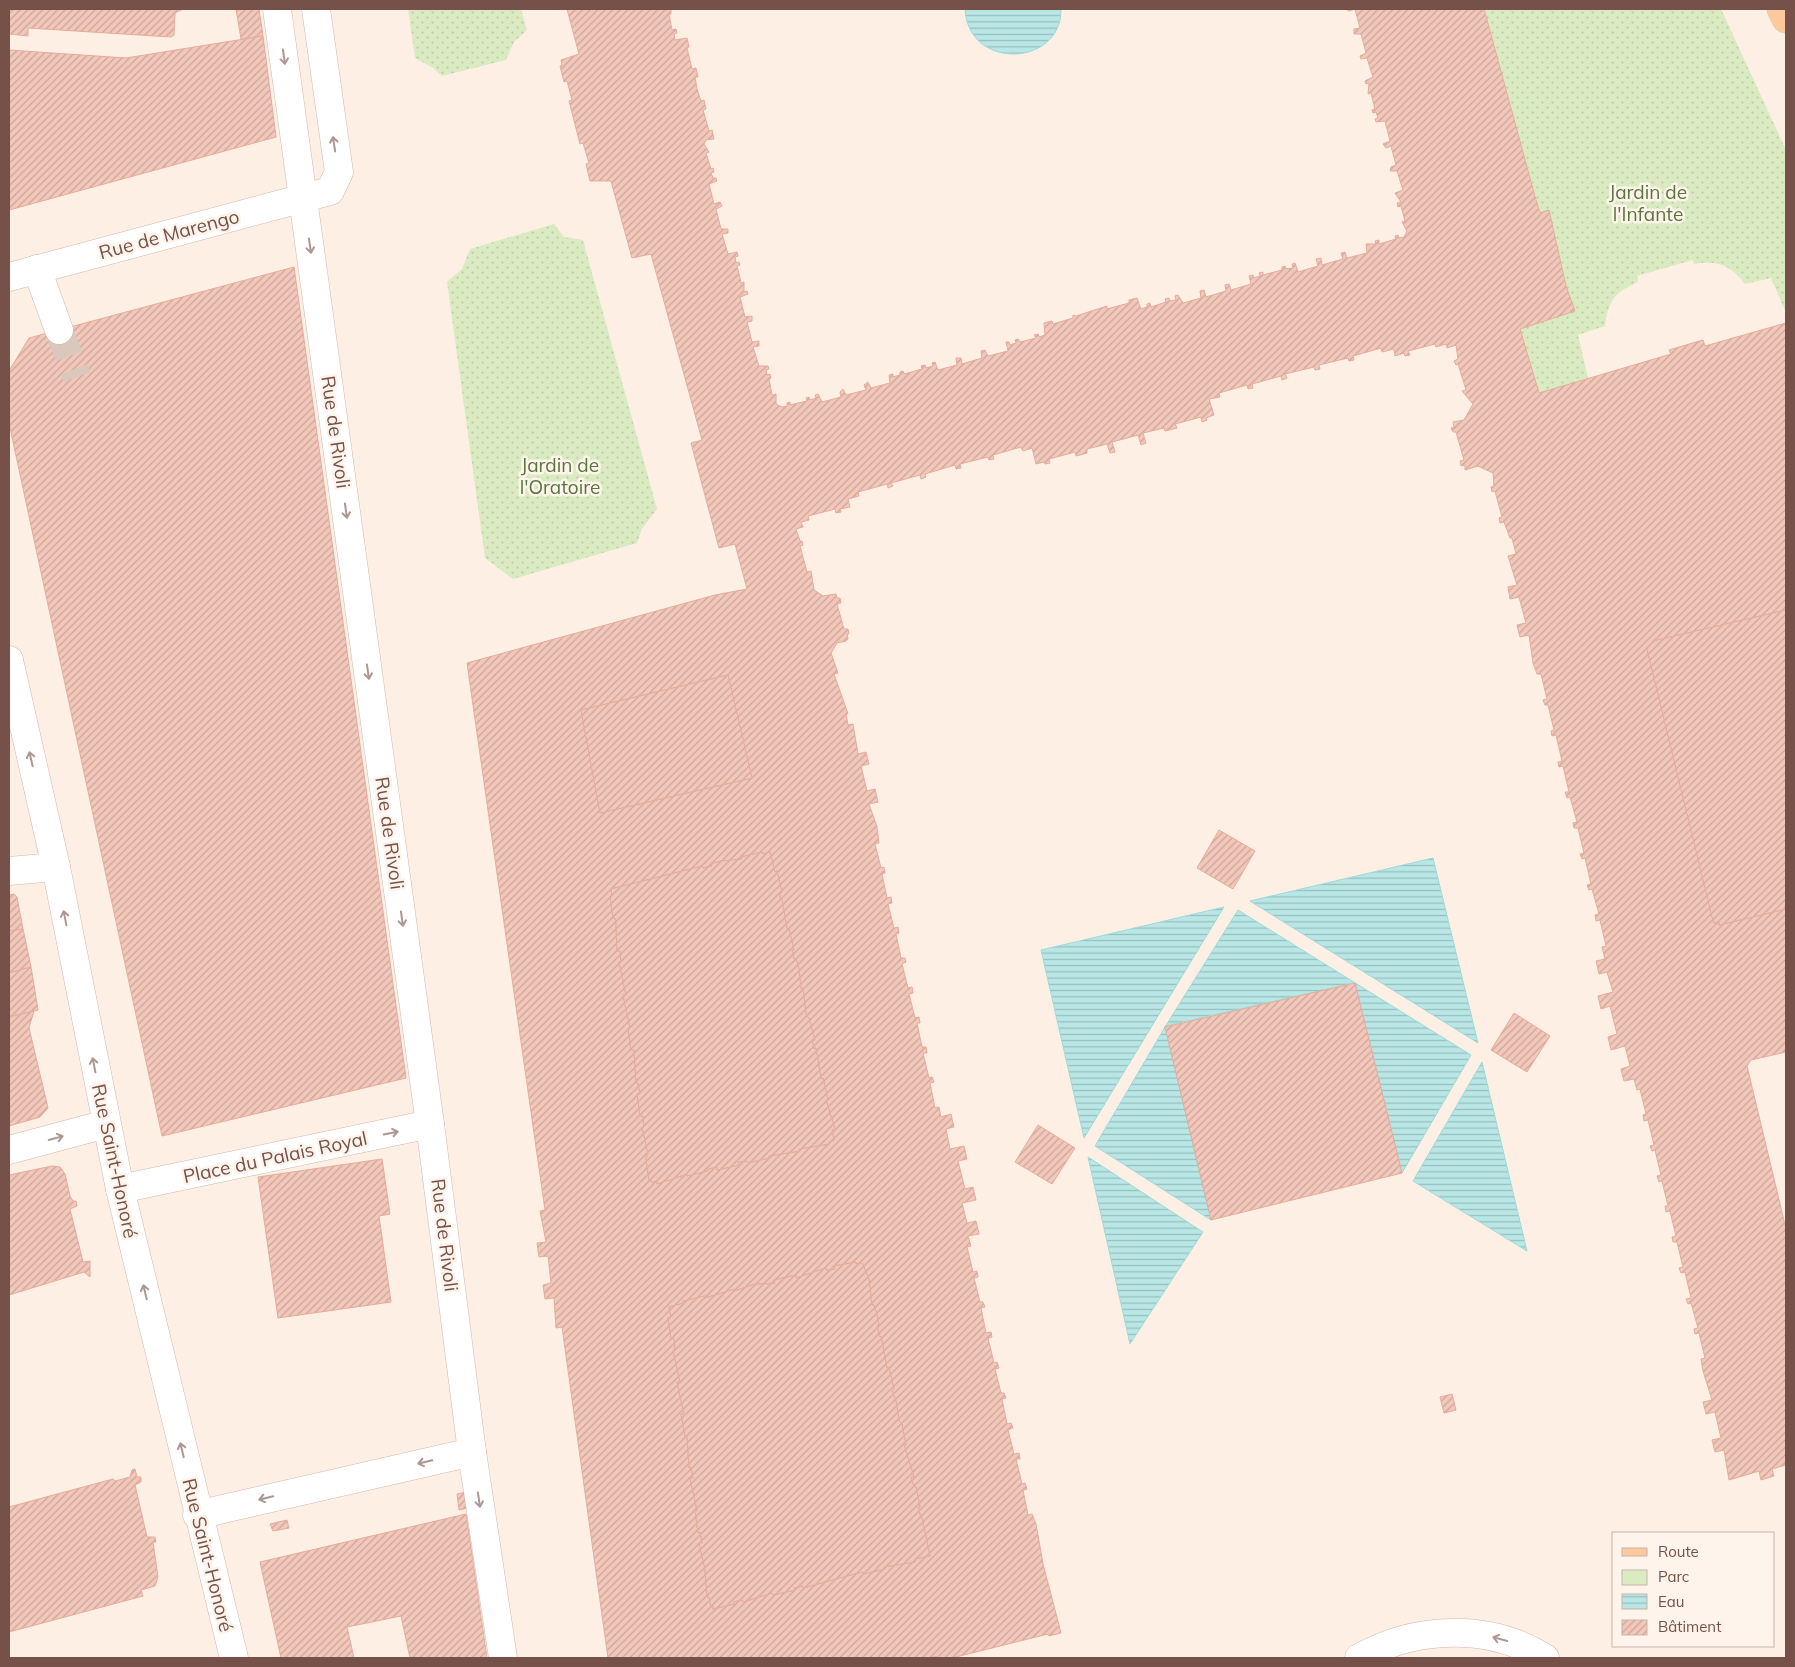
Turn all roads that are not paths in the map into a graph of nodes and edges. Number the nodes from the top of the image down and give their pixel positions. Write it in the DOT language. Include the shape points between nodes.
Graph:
graph roads {
  1 [pos="277,9"];
  2 [pos="316,9"];
  3 [pos="1781,9"];
  4 [pos="1786,19"];
  5 [pos="303,197"];
  6 [pos="37,270"];
  7 [pos="9,277"];
  8 [pos="59,330"];
  9 [pos="9,660"];
  10 [pos="56,867"];
  11 [pos="9,871"];
  12 [pos="106,1124"];
  13 [pos="430,1124"];
  14 [pos="9,1150"];
  15 [pos="120,1189"];
  16 [pos="472,1452"];
  17 [pos="197,1515"];
  18 [pos="234,1658"];
  19 [pos="503,1658"];
  20 [pos="1360,1658"];
  21 [pos="1545,1658"];
  1 -- 5 [label="street, Rue de Rivoli, one-way"];
  5 -- 2 [label="street, Rue de Marengo, one-way" via="330,191 339,172"];
  3 -- 4 [label="main road"];
  5 -- 6 [label="street, Rue de Marengo"];
  5 -- 13 [label="street, Rue de Rivoli, one-way"];
  6 -- 7 [label="street, Rue de Marengo"];
  6 -- 8 [label="street"];
  10 -- 9 [label="street, Rue Saint-Honoré, one-way"];
  10 -- 11 [label="street"];
  12 -- 10 [label="street, Rue Saint-Honoré, one-way"];
  14 -- 12 [label="street, one-way"];
  12 -- 15 [label="street, Rue Saint-Honoré"];
  15 -- 13 [label="street, Place du Palais Royal, one-way"];
  13 -- 16 [label="street, Rue de Rivoli"];
  17 -- 15 [label="street, Rue Saint-Honoré, one-way"];
  16 -- 17 [label="street, one-way"];
  16 -- 19 [label="street, Rue de Rivoli, one-way"];
  17 -- 18 [label="street, Rue Saint-Honoré"];
  21 -- 20 [label="street, one-way" via="1514,1643 1452,1632 1420,1635"];
}
